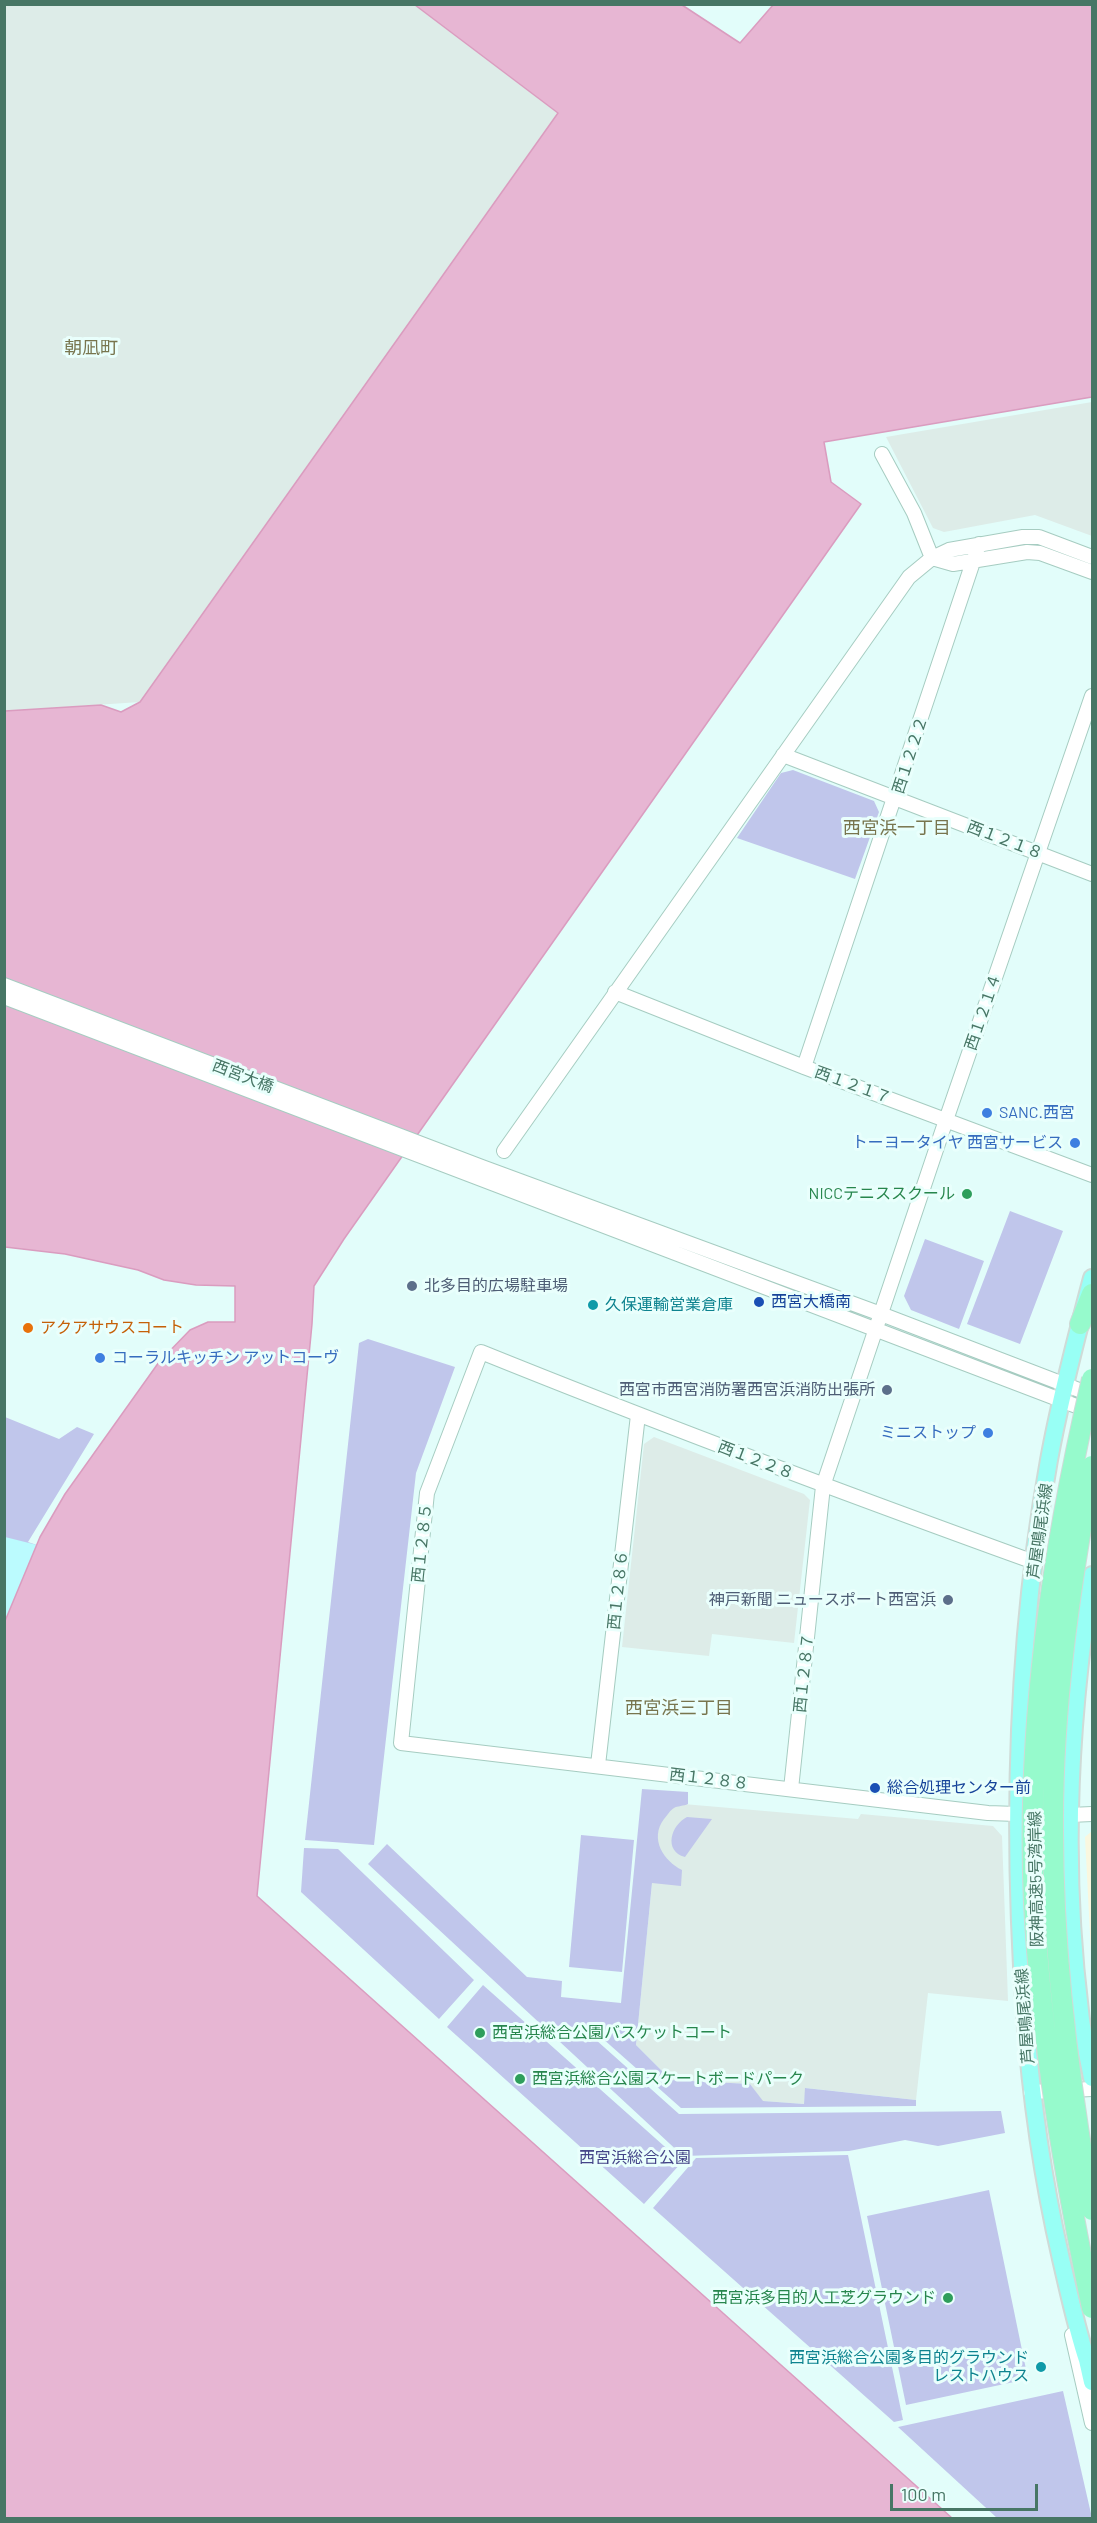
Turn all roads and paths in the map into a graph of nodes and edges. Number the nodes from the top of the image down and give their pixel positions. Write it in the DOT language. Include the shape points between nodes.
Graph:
graph roads {
  1 [pos="882,454"];
  2 [pos="979,544"];
  3 [pos="1092,557"];
  4 [pos="932,558"];
  5 [pos="974,562"];
  6 [pos="1092,572"];
  7 [pos="1092,696"];
  8 [pos="783,755"];
  9 [pos="895,799"];
  10 [pos="1039,853"];
  11 [pos="1092,874"];
  12 [pos="4,985"];
  13 [pos="615,992"];
  14 [pos="4,997"];
  15 [pos="804,1067"];
  16 [pos="946,1120"];
  17 [pos="504,1151"];
  18 [pos="480,1172"];
  19 [pos="1092,1175"];
  20 [pos="1092,1278"];
  21 [pos="1092,1294"];
  22 [pos="881,1314"];
  23 [pos="1080,1324"];
  24 [pos="876,1329"];
  25 [pos="480,1352"];
  26 [pos="1092,1379"];
  27 [pos="1063,1393"];
  28 [pos="1092,1395"];
  29 [pos="1092,1412"];
  30 [pos="638,1415"];
  31 [pos="1092,1466"];
  32 [pos="824,1486"];
  33 [pos="1034,1562"];
  34 [pos="1092,1575"];
  35 [pos="401,1743"];
  36 [pos="598,1765"];
  37 [pos="791,1789"];
  38 [pos="1017,1814"];
  39 [pos="1092,1814"];
  40 [pos="1070,1815"];
  41 [pos="1092,2078"];
  42 [pos="1092,2090"];
  43 [pos="1031,2092"];
  44 [pos="1092,2186"];
  45 [pos="1050,2208"];
  46 [pos="1092,2210"];
  47 [pos="1092,2308"];
  48 [pos="1087,2360"];
  49 [pos="1092,2382"];
  50 [pos="1092,2423"];
  1 -- 4 [label="street" via="914,513"];
  2 -- 3 [label="street" via="1039,537"];
  2 -- 4 [label="street"];
  2 -- 5 [label="street, 西１２２２"];
  4 -- 5 [label="street" via="953,564"];
  4 -- 8 [label="street" via="909,577"];
  5 -- 6 [label="street" via="1041,553"];
  5 -- 9 [label="street, 西１２２２"];
  7 -- 10 [label="street, 西１２１４"];
  8 -- 9 [label="street, 西１２１８"];
  8 -- 13 [label="street"];
  9 -- 10 [label="street, 西１２１８"];
  9 -- 15 [label="street, 西１２２２"];
  10 -- 11 [label="street, 西１２１８"];
  10 -- 16 [label="street, 西１２１４"];
  12 -- 18 [label="street, 西宮大橋"];
  13 -- 15 [label="street, 西１２１７"];
  13 -- 17 [label="street"];
  14 -- 18 [label="street, 西宮大橋"];
  15 -- 16 [label="street, 西１２１７"];
  16 -- 19 [label="street, 西１２１７"];
  16 -- 22 [label="street, 西１２１４"];
  18 -- 22 [label="street"];
  18 -- 24 [label="street"];
  20 -- 23 [label="main road, 芦屋鳴尾浜線"];
  21 -- 23 [label="highway"];
  22 -- 24 [label="street, 西１２１４"];
  22 -- 27 [label="street"];
  23 -- 27 [label="main road, 芦屋鳴尾浜線"];
  24 -- 27 [label="street"];
  24 -- 32 [label="street, 西１２８７"];
  25 -- 30 [label="street, 西１２２８"];
  25 -- 35 [label="street, 西１２８５" via="427,1493"];
  26 -- 47 [label="highway, 阪神高速5号湾岸線, bridge" via="1048,1609 1033,1830 1034,1902 1048,2064"];
  27 -- 28 [label="street"];
  27 -- 29 [label="street"];
  27 -- 33 [label="main road, 芦屋鳴尾浜線"];
  30 -- 32 [label="street, 西１２２８"];
  30 -- 36 [label="street, 西１２８６"];
  31 -- 46 [label="highway, 阪神高速5号湾岸線, bridge" via="1063,1654 1053,1830 1067,2062"];
  32 -- 33 [label="street, 西１２２８"];
  32 -- 37 [label="street, 西１２８７"];
  33 -- 38 [label="main road, 芦屋鳴尾浜線"];
  34 -- 40 [label="main road" via="1074,1730"];
  35 -- 36 [label="street, 西１２８８"];
  36 -- 37 [label="street, 西１２８８"];
  37 -- 38 [label="street, 西１２８８"];
  38 -- 40 [label="main road"];
  38 -- 43 [label="main road, 芦屋鳴尾浜線" via="1021,1959"];
  39 -- 40 [label="street"];
  40 -- 41 [label="main road" via="1078,1989"];
  42 -- 43 [label="street"];
  43 -- 45 [label="main road, 芦屋鳴尾浜線"];
  44 -- 48 [label="main road" via="1072,2280"];
  45 -- 48 [label="main road, 芦屋鳴尾浜線"];
  45 -- 50 [label="street" via="1052,2247"];
  48 -- 49 [label="main road"];
}
